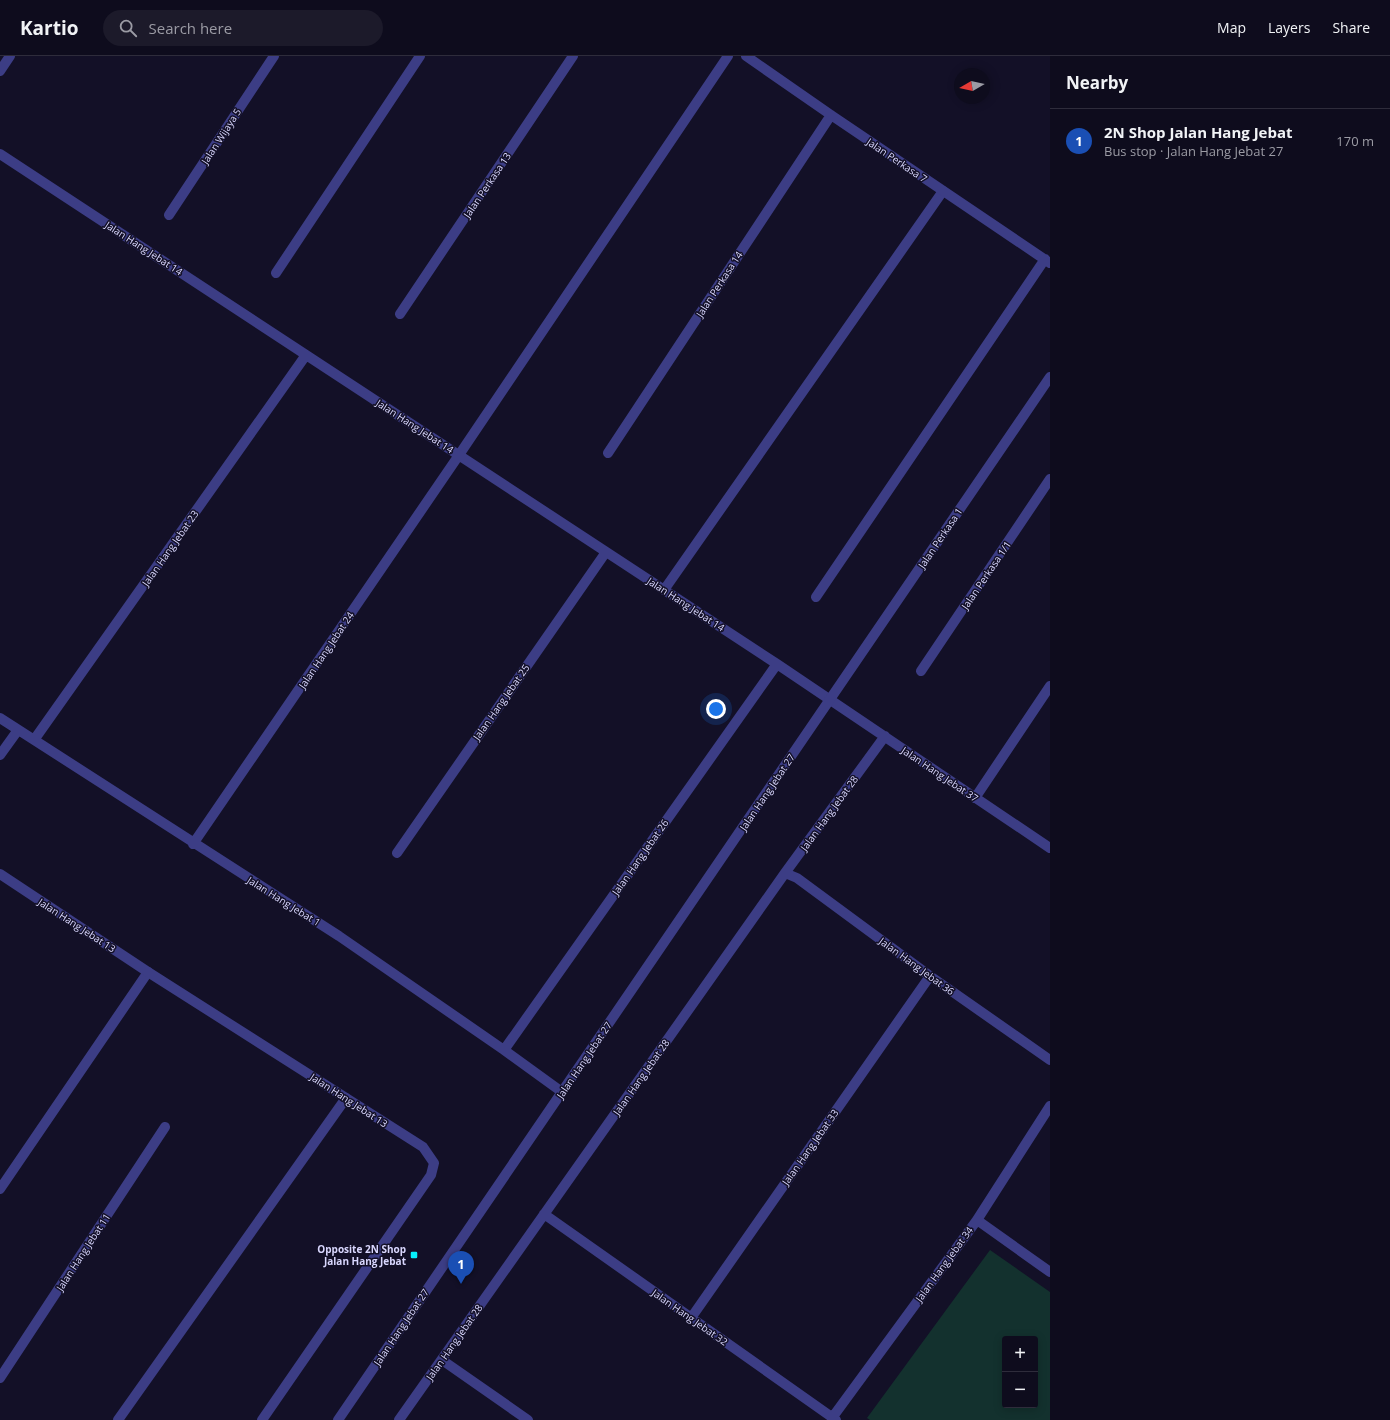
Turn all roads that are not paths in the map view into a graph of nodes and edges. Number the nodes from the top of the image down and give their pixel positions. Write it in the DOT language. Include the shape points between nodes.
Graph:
graph roads {
  1 [pos="10,56"];
  2 [pos="274,56"];
  3 [pos="420,56"];
  4 [pos="573,56"];
  5 [pos="728,56"];
  6 [pos="746,56"];
  7 [pos="0,71"];
  8 [pos="831,115"];
  9 [pos="0,154"];
  10 [pos="943,191"];
  11 [pos="169,215"];
  12 [pos="1047,261"];
  13 [pos="276,273"];
  14 [pos="400,314"];
  15 [pos="306,355"];
  16 [pos="1050,377"];
  17 [pos="608,453"];
  18 [pos="459,455"];
  19 [pos="1050,479"];
  20 [pos="606,552"];
  21 [pos="664,590"];
  22 [pos="816,597"];
  23 [pos="777,664"];
  24 [pos="921,671"];
  25 [pos="1050,686"];
  26 [pos="830,700"];
  27 [pos="0,718"];
  28 [pos="18,730"];
  29 [pos="885,736"];
  30 [pos="34,740"];
  31 [pos="0,755"];
  32 [pos="976,798"];
  33 [pos="193,844"];
  34 [pos="1050,848"];
  35 [pos="397,853"];
  36 [pos="785,873"];
  37 [pos="0,874"];
  38 [pos="148,972"];
  39 [pos="930,976"];
  40 [pos="504,1050"];
  41 [pos="1050,1060"];
  42 [pos="562,1092"];
  43 [pos="346,1098"];
  44 [pos="1050,1106"];
  45 [pos="166,1126"];
  46 [pos="0,1189"];
  47 [pos="544,1214"];
  48 [pos="977,1220"];
  49 [pos="1050,1272"];
  50 [pos="691,1318"];
  51 [pos="442,1360"];
  52 [pos="0,1378"];
  53 [pos="265,1419"];
  54 [pos="834,1419"];
  55 [pos="118,1420"];
  56 [pos="338,1420"];
  57 [pos="399,1420"];
  58 [pos="528,1420"];
  1 -- 7 [label="street"];
  2 -- 11 [label="street, Jalan Wijaya 5"];
  3 -- 13 [label="street"];
  4 -- 14 [label="street, Jalan Perkasa 13"];
  5 -- 18 [label="street, Jalan Hang Jebat 24"];
  6 -- 8 [label="street, Jalan Perkasa 7"];
  8 -- 10 [label="street, Jalan Perkasa 7"];
  8 -- 17 [label="street, Jalan Perkasa 14"];
  9 -- 15 [label="street, Jalan Hang Jebat 14"];
  10 -- 12 [label="street, Jalan Perkasa 7"];
  10 -- 21 [label="street"];
  12 -- 22 [label="street"];
  15 -- 18 [label="street, Jalan Hang Jebat 14"];
  15 -- 30 [label="street, Jalan Hang Jebat 23"];
  16 -- 26 [label="street, Jalan Perkasa 1"];
  18 -- 20 [label="street, Jalan Hang Jebat 14"];
  18 -- 33 [label="street, Jalan Hang Jebat 24"];
  19 -- 24 [label="street, Jalan Perkasa 1/1"];
  20 -- 21 [label="street, Jalan Hang Jebat 14"];
  20 -- 35 [label="street, Jalan Hang Jebat 25"];
  21 -- 23 [label="street, Jalan Hang Jebat 14"];
  23 -- 26 [label="street, Jalan Hang Jebat 14"];
  23 -- 40 [label="street, Jalan Hang Jebat 26"];
  25 -- 32 [label="street"];
  26 -- 29 [label="street, Jalan Hang Jebat 37"];
  26 -- 42 [label="street, Jalan Hang Jebat 27"];
  27 -- 28 [label="street, Jalan Hang Jebat 1"];
  28 -- 30 [label="street, Jalan Hang Jebat 1"];
  28 -- 31 [label="street"];
  29 -- 32 [label="street, Jalan Hang Jebat 37"];
  29 -- 36 [label="street, Jalan Hang Jebat 28"];
  30 -- 33 [label="street, Jalan Hang Jebat 1"];
  32 -- 34 [label="street, Jalan Hang Jebat 37"];
  33 -- 40 [label="street, Jalan Hang Jebat 1" via="339,936"];
  36 -- 39 [label="street, Jalan Hang Jebat 36" via="796,878"];
  36 -- 47 [label="street, Jalan Hang Jebat 28"];
  37 -- 38 [label="street, Jalan Hang Jebat 13"];
  38 -- 43 [label="street, Jalan Hang Jebat 13"];
  38 -- 46 [label="street"];
  39 -- 41 [label="street, Jalan Hang Jebat 36"];
  39 -- 50 [label="street, Jalan Hang Jebat 33"];
  40 -- 42 [label="street, Jalan Hang Jebat 1"];
  42 -- 56 [label="street, Jalan Hang Jebat 27"];
  43 -- 53 [label="street, Jalan Hang Jebat 13" via="423,1147 434,1163 431,1175"];
  43 -- 55 [label="street"];
  44 -- 48 [label="street, Jalan Hang Jebat 34"];
  45 -- 52 [label="street, Jalan Hang Jebat 11"];
  47 -- 50 [label="street, Jalan Hang Jebat 32"];
  47 -- 51 [label="street, Jalan Hang Jebat 28"];
  48 -- 49 [label="street"];
  48 -- 54 [label="street, Jalan Hang Jebat 34"];
  50 -- 54 [label="street, Jalan Hang Jebat 32"];
  51 -- 57 [label="street, Jalan Hang Jebat 28"];
  51 -- 58 [label="street"];
}
